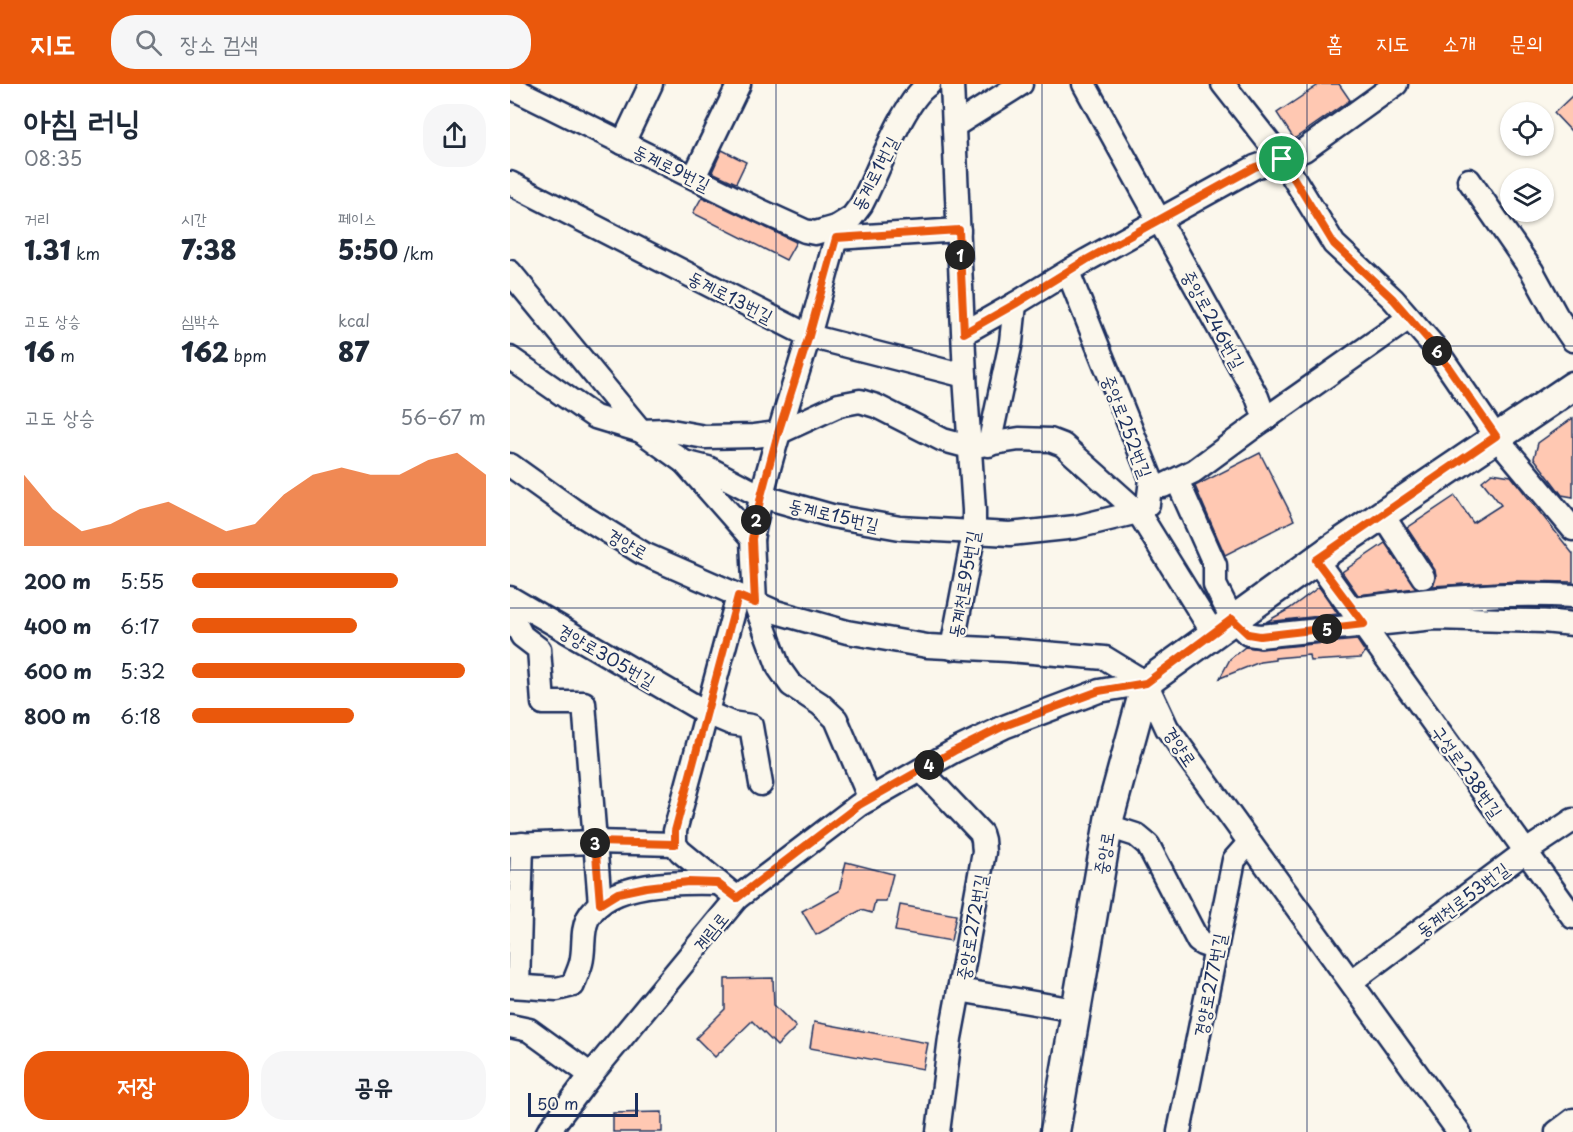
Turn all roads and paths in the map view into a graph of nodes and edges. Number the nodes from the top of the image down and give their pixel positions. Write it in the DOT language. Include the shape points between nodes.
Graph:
graph roads {
  1 [pos="651,84"];
  2 [pos="739,84"];
  3 [pos="927,84"];
  4 [pos="952,84"];
  5 [pos="1021,84"];
  6 [pos="1084,84"];
  7 [pos="1223,84"];
  8 [pos="1396,84"];
  9 [pos="510,87"];
  10 [pos="954,126"];
  11 [pos="623,143"];
  12 [pos="1282,159"];
  13 [pos="694,177"];
  14 [pos="1469,180"];
  15 [pos="510,183"];
  16 [pos="1160,220"];
  17 [pos="959,230"];
  18 [pos="836,233"];
  19 [pos="510,272"];
  20 [pos="1068,272"];
  21 [pos="1015,304"];
  22 [pos="1409,318"];
  23 [pos="964,333"];
  24 [pos="809,336"];
  25 [pos="1573,340"];
  26 [pos="510,358"];
  27 [pos="965,376"];
  28 [pos="1573,386"];
  29 [pos="1265,419"];
  30 [pos="640,431"];
  31 [pos="778,433"];
  32 [pos="1496,436"];
  33 [pos="979,446"];
  34 [pos="684,462"];
  35 [pos="510,465"];
  36 [pos="1177,480"];
  37 [pos="1151,491"];
  38 [pos="761,496"];
  39 [pos="1138,512"];
  40 [pos="1382,514"];
  41 [pos="1568,514"];
  42 [pos="974,532"];
  43 [pos="752,539"];
  44 [pos="1316,560"];
  45 [pos="1423,577"];
  46 [pos="1573,596"];
  47 [pos="510,598"];
  48 [pos="746,600"];
  49 [pos="510,613"];
  50 [pos="1358,617"];
  51 [pos="1573,624"];
  52 [pos="1222,626"];
  53 [pos="952,648"];
  54 [pos="1146,683"];
  55 [pos="705,712"];
  56 [pos="921,770"];
  57 [pos="762,784"];
  58 [pos="870,799"];
  59 [pos="1573,820"];
  60 [pos="1108,826"];
  61 [pos="595,842"];
  62 [pos="1249,843"];
  63 [pos="516,844"];
  64 [pos="675,844"];
  65 [pos="1525,852"];
  66 [pos="717,883"];
  67 [pos="737,898"];
  68 [pos="600,904"];
  69 [pos="1573,917"];
  70 [pos="1216,949"];
  71 [pos="1352,981"];
  72 [pos="514,986"];
  73 [pos="959,990"];
  74 [pos="1075,1011"];
  75 [pos="510,1026"];
  76 [pos="591,1075"];
  77 [pos="1573,1120"];
  78 [pos="548,1132"];
  79 [pos="938,1132"];
  80 [pos="1055,1132"];
  81 [pos="1179,1132"];
  82 [pos="1460,1132"];
  83 [pos="1557,1132"];
  1 -- 11 [label="street"];
  2 -- 13 [label="street"];
  3 -- 18 [label="street, 동계로1번길" via="904,114 861,205"];
  4 -- 10 [label="street, 동계천로95번길"];
  5 -- 10 [label="street"];
  6 -- 16 [label="street, 중앙로246번길"];
  7 -- 12 [label="street"];
  8 -- 12 [label="street" via="1304,150"];
  9 -- 11 [label="street, 동계로9번길"];
  10 -- 17 [label="street, 동계천로95번길"];
  11 -- 13 [label="street, 동계로9번길"];
  12 -- 16 [label="street" via="1255,167"];
  12 -- 22 [label="street" via="1334,244"];
  13 -- 18 [label="street, 동계로9번길" via="805,231"];
  14 -- 25 [label="street" via="1532,271"];
  15 -- 24 [label="street, 동계로13번길"];
  16 -- 20 [label="street"];
  16 -- 29 [label="street, 중앙로246번길" via="1257,397"];
  17 -- 18 [label="street, 동계로9번길"];
  17 -- 23 [label="street, 동계천로95번길"];
  18 -- 24 [label="street"];
  19 -- 30 [label="street, 동계로15번길"];
  20 -- 21 [label="street"];
  20 -- 37 [label="street, 중앙로252번길" via="1151,479"];
  21 -- 23 [label="street"];
  21 -- 33 [label="street" via="1011,342"];
  22 -- 29 [label="street"];
  22 -- 32 [label="street" via="1433,345"];
  23 -- 27 [label="street, 동계천로95번길"];
  24 -- 27 [label="street, 동계로13번길"];
  24 -- 31 [label="street"];
  26 -- 30 [label="street, 동계로15번길" via="595,417"];
  27 -- 33 [label="street, 동계천로95번길"];
  28 -- 32 [label="main road"];
  29 -- 36 [label="street"];
  30 -- 31 [label="street, 동계로15번길" via="666,430 705,437"];
  30 -- 34 [label="street, 동계로15번길"];
  31 -- 33 [label="street" via="839,405 860,401 943,440"];
  31 -- 38 [label="street"];
  32 -- 40 [label="main road"];
  32 -- 41 [label="street"];
  33 -- 39 [label="street" via="1019,438 1064,445"];
  33 -- 42 [label="street, 동계천로95번길"];
  34 -- 38 [label="street, 동계로15번길" via="708,468"];
  34 -- 43 [label="street"];
  35 -- 48 [label="street, 경양로" via="644,554"];
  36 -- 37 [label="street"];
  36 -- 52 [label="street" via="1215,565"];
  37 -- 39 [label="street, 중앙로252번길" via="1148,504"];
  38 -- 42 [label="street, 동계로15번길" via="900,528"];
  38 -- 43 [label="street"];
  39 -- 42 [label="street, 동계로15번길" via="1040,532"];
  39 -- 52 [label="street"];
  40 -- 44 [label="main road"];
  40 -- 45 [label="street"];
  42 -- 53 [label="street, 동계천로95번길"];
  43 -- 48 [label="street"];
  44 -- 50 [label="street, 구성로238번길"];
  44 -- 52 [label="main road"];
  46 -- 50 [label="street" via="1524,593 1435,598"];
  47 -- 55 [label="street, 경양로305번길"];
  48 -- 53 [label="street, 경양로" via="847,632"];
  48 -- 55 [label="street"];
  48 -- 58 [label="street" via="791,685 836,719"];
  49 -- 61 [label="street" via="522,636 539,649 543,703 584,704"];
  50 -- 51 [label="street"];
  50 -- 52 [label="street" via="1260,636"];
  50 -- 65 [label="street, 구성로238번길"];
  52 -- 54 [label="main road"];
  53 -- 54 [label="street, 경양로" via="1105,658"];
  54 -- 56 [label="street, 계림로" via="1099,691 1004,726"];
  54 -- 60 [label="main road, 중앙로"];
  54 -- 62 [label="street, 경양로" via="1167,728"];
  55 -- 57 [label="street, 경양로305번길" via="751,726"];
  55 -- 64 [label="street"];
  56 -- 58 [label="street, 계림로"];
  56 -- 73 [label="street, 중앙로272번길" via="981,833 983,840"];
  58 -- 67 [label="street, 계림로"];
  59 -- 65 [label="street, 동계천로53번길"];
  60 -- 70 [label="street" via="1136,835 1148,845 1198,940"];
  60 -- 74 [label="main road, 중앙로"];
  61 -- 63 [label="street"];
  61 -- 64 [label="street"];
  61 -- 68 [label="street"];
  62 -- 70 [label="street, 경양로277번길" via="1234,860"];
  62 -- 71 [label="street, 경양로"];
  63 -- 72 [label="street"];
  64 -- 66 [label="street"];
  65 -- 69 [label="street, 구성로238번길"];
  65 -- 71 [label="street, 동계천로53번길"];
  66 -- 67 [label="street"];
  66 -- 68 [label="street" via="646,887 618,893"];
  67 -- 76 [label="street, 계림로"];
  68 -- 72 [label="street" via="584,929 581,964 573,985 557,989"];
  70 -- 81 [label="street, 경양로277번길"];
  71 -- 82 [label="street, 경양로"];
  73 -- 74 [label="street, 중앙로272번길"];
  73 -- 79 [label="street"];
  74 -- 80 [label="main road, 중앙로"];
  75 -- 76 [label="street" via="528,1030"];
  76 -- 78 [label="street, 계림로"];
  77 -- 83 [label="street"];
}
